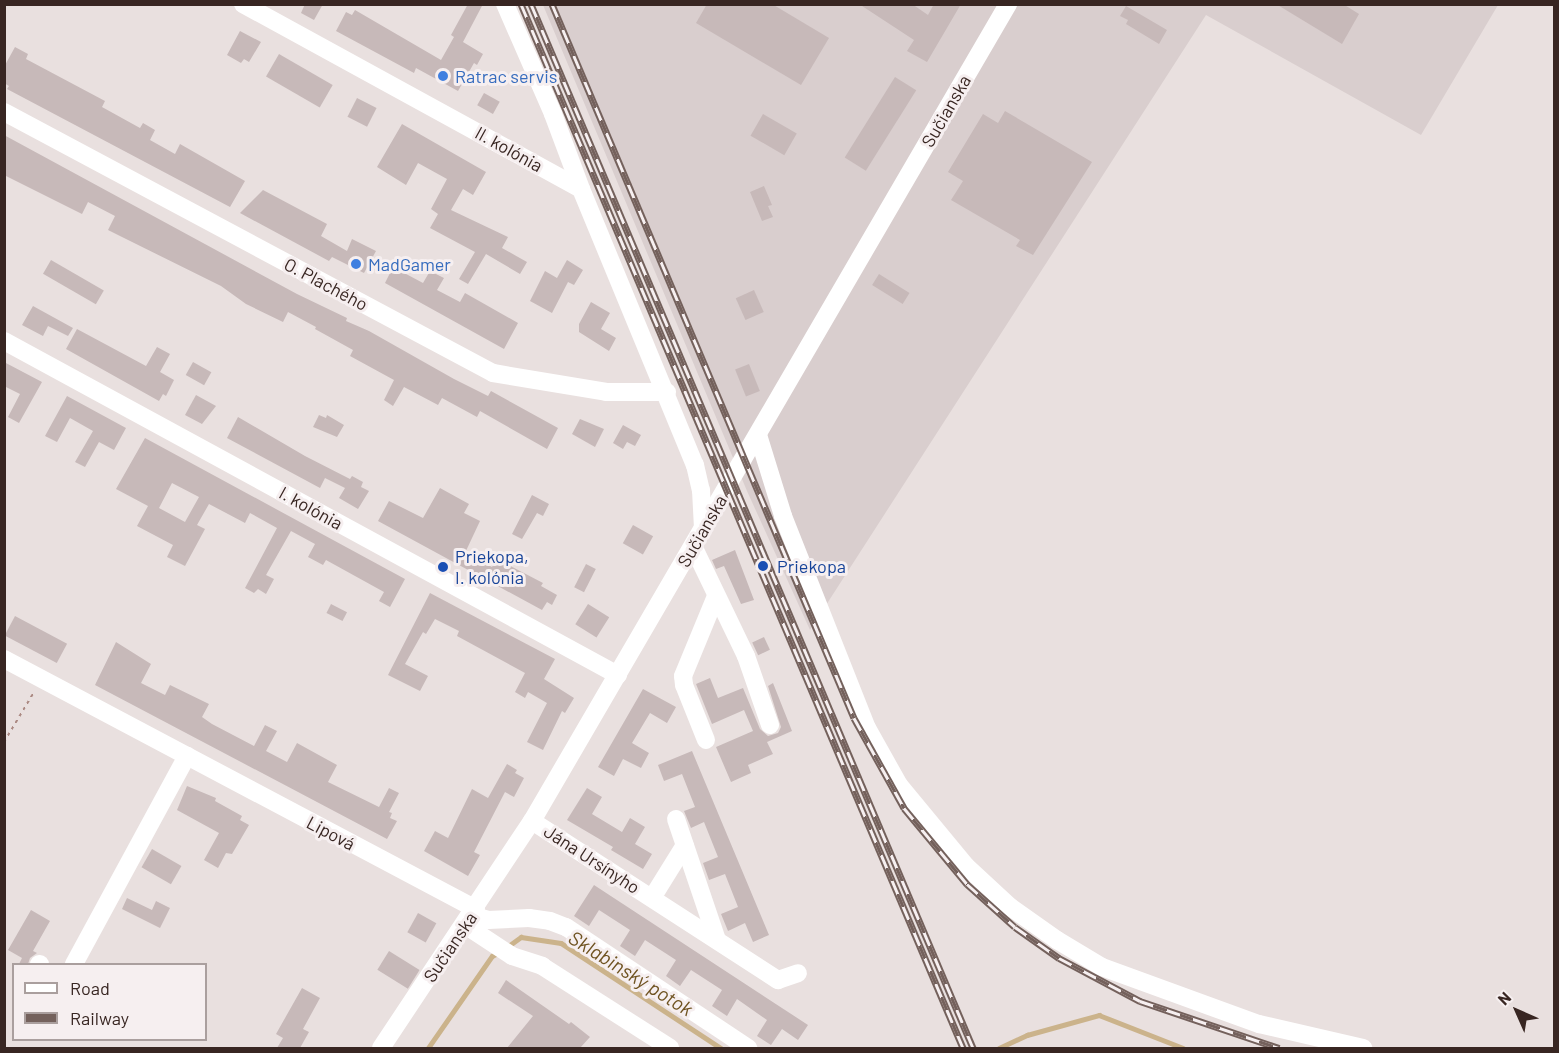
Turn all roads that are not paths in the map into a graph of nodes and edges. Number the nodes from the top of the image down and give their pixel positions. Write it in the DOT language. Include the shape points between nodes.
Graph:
graph roads {
  1 [pos="243,4"];
  2 [pos="505,4"];
  3 [pos="1008,4"];
  4 [pos="4,112"];
  5 [pos="581,189"];
  6 [pos="4,341"];
  7 [pos="667,392"];
  8 [pos="758,435"];
  9 [pos="703,528"];
  10 [pos="693,546"];
  11 [pos="716,596"];
  12 [pos="4,659"];
  13 [pos="618,675"];
  14 [pos="770,725"];
  15 [pos="706,740"];
  16 [pos="187,756"];
  17 [pos="676,819"];
  18 [pos="532,820"];
  19 [pos="685,845"];
  20 [pos="652,898"];
  21 [pos="472,921"];
  22 [pos="717,940"];
  23 [pos="75,963"];
  24 [pos="798,973"];
  25 [pos="381,1048"];
  26 [pos="670,1048"];
  27 [pos="748,1048"];
  28 [pos="1363,1048"];
  1 -- 5 [label="street, II. kolónia"];
  2 -- 5 [label="street"];
  3 -- 8 [label="street, Sučianska"];
  4 -- 7 [label="street, O. Plachého" via="493,373 606,392"];
  5 -- 7 [label="street"];
  6 -- 13 [label="street, I. kolónia"];
  7 -- 9 [label="street" via="695,465"];
  8 -- 9 [label="street, Sučianska"];
  8 -- 28 [label="street" via="783,516 867,728 899,785 966,866 1009,906 1102,968 1259,1024"];
  9 -- 10 [label="street, Sučianska"];
  10 -- 11 [label="street"];
  10 -- 13 [label="street, Sučianska"];
  11 -- 14 [label="street" via="746,656"];
  11 -- 15 [label="street" via="683,676"];
  12 -- 16 [label="street, Lipová"];
  13 -- 18 [label="street, Sučianska"];
  16 -- 21 [label="street, Lipová"];
  16 -- 23 [label="street"];
  17 -- 19 [label="street"];
  18 -- 20 [label="street, Jána Ursínyho"];
  18 -- 21 [label="street, Sučianska"];
  19 -- 20 [label="street, Jána Ursínyho"];
  19 -- 22 [label="street"];
  20 -- 22 [label="street, Jána Ursínyho"];
  21 -- 25 [label="street, Sučianska"];
  21 -- 26 [label="street" via="512,956 542,966"];
  21 -- 27 [label="street" via="529,918 566,927"];
  22 -- 24 [label="street, Jána Ursínyho" via="778,980"];
}
